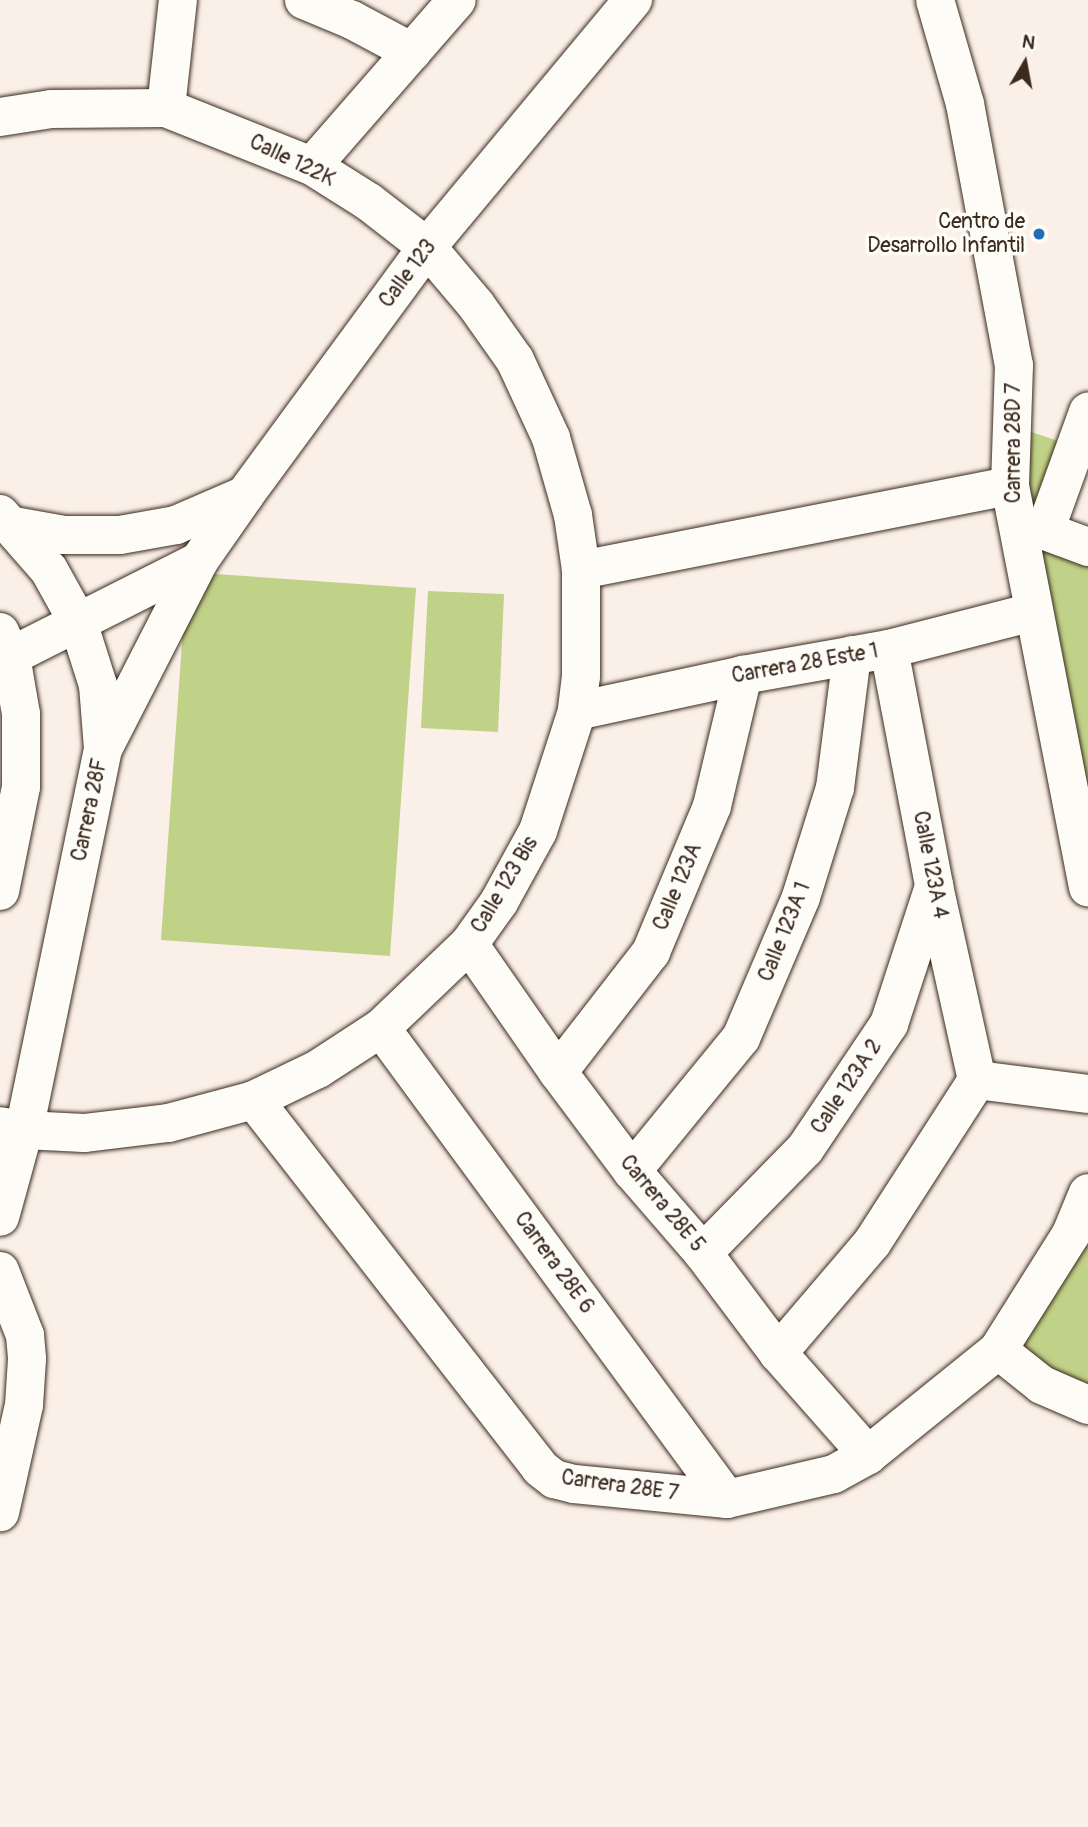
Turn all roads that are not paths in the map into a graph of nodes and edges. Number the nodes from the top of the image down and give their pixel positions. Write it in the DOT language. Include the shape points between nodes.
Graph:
graph roads {
  1 [pos="178,0"];
  2 [pos="304,0"];
  3 [pos="457,0"];
  4 [pos="633,0"];
  5 [pos="935,0"];
  6 [pos="412,52"];
  7 [pos="166,108"];
  8 [pos="0,117"];
  9 [pos="312,166"];
  10 [pos="427,247"];
  11 [pos="515,360"];
  12 [pos="1088,412"];
  13 [pos="1010,486"];
  14 [pos="245,495"];
  15 [pos="4,519"];
  16 [pos="1030,528"];
  17 [pos="1088,547"];
  18 [pos="199,561"];
  19 [pos="582,570"];
  20 [pos="1033,612"];
  21 [pos="78,622"];
  22 [pos="889,649"];
  23 [pos="4,650"];
  24 [pos="852,656"];
  25 [pos="743,674"];
  26 [pos="577,711"];
  27 [pos="103,749"];
  28 [pos="933,886"];
  29 [pos="1088,887"];
  30 [pos="0,891"];
  31 [pos="469,944"];
  32 [pos="381,1028"];
  33 [pos="558,1072"];
  34 [pos="977,1080"];
  35 [pos="1088,1094"];
  36 [pos="254,1100"];
  37 [pos="12,1128"];
  38 [pos="632,1171"];
  39 [pos="1088,1193"];
  40 [pos="0,1217"];
  41 [pos="703,1253"];
  42 [pos="0,1271"];
  43 [pos="998,1350"];
  44 [pos="778,1353"];
  45 [pos="1088,1405"];
  46 [pos="868,1455"];
  47 [pos="727,1499"];
  48 [pos="0,1512"];
  1 -- 7 [label="street"];
  2 -- 6 [label="street"];
  3 -- 6 [label="street"];
  4 -- 10 [label="street, Calle 123"];
  5 -- 13 [label="street, Carrera 28D 7" via="965,104 1014,365"];
  6 -- 9 [label="street"];
  7 -- 8 [label="street, Calle 122K" via="51,109"];
  7 -- 9 [label="street, Calle 122K"];
  9 -- 10 [label="street, Calle 122K"];
  10 -- 11 [label="street, Calle 122K"];
  10 -- 14 [label="street, Calle 123"];
  11 -- 19 [label="street, Calle 123 Bis" via="551,438 573,515"];
  12 -- 16 [label="street"];
  13 -- 16 [label="street, Carrera 28D 7"];
  13 -- 19 [label="street"];
  14 -- 15 [label="street" via="176,525 120,535 64,535"];
  14 -- 18 [label="street, Calle 123"];
  15 -- 21 [label="street, Carrera 28F" via="49,570"];
  16 -- 17 [label="street"];
  16 -- 20 [label="street, Carrera 28D 7"];
  18 -- 21 [label="street"];
  18 -- 27 [label="street, Calle 123"];
  19 -- 26 [label="street, Calle 123 Bis"];
  20 -- 22 [label="street, Carrera 28 Este 1"];
  20 -- 29 [label="street, Carrera 28D 7"];
  21 -- 23 [label="street"];
  21 -- 27 [label="street, Carrera 28F" via="97,685"];
  22 -- 24 [label="street, Carrera 28 Este 1"];
  22 -- 28 [label="street, Calle 123A 4"];
  23 -- 30 [label="street" via="21,713 22,787"];
  24 -- 25 [label="street, Carrera 28 Este 1"];
  24 -- 38 [label="street, Calle 123A 1" via="835,788 801,897 741,1038"];
  25 -- 26 [label="street, Carrera 28 Este 1"];
  25 -- 33 [label="street, Calle 123A" via="712,806 651,952"];
  26 -- 31 [label="street, Calle 123 Bis" via="538,831 499,902"];
  27 -- 37 [label="street, Carrera 28F"];
  28 -- 34 [label="street, Calle 123A 4"];
  28 -- 41 [label="street, Calle 123A 2" via="889,1024 806,1149"];
  31 -- 32 [label="street, Calle 123 Bis"];
  31 -- 33 [label="street, Carrera 28E 5"];
  32 -- 36 [label="street, Calle 123 Bis" via="318,1069"];
  32 -- 47 [label="street, Carrera 28E 6"];
  33 -- 38 [label="street, Carrera 28E 5"];
  34 -- 35 [label="street"];
  34 -- 44 [label="street" via="872,1243"];
  36 -- 37 [label="street, Calle 123 Bis" via="168,1123 84,1133"];
  36 -- 47 [label="street, Carrera 28E 7" via="540,1468 554,1479 574,1484"];
  37 -- 40 [label="street, Carrera 28F"];
  38 -- 41 [label="street, Carrera 28E 5"];
  39 -- 43 [label="street" via="1071,1234"];
  41 -- 44 [label="street, Carrera 28E 5"];
  42 -- 48 [label="street" via="25,1335 27,1359 24,1405"];
  43 -- 45 [label="street" via="1042,1385"];
  43 -- 46 [label="street, Carrera 28E 7"];
  44 -- 46 [label="street, Carrera 28E 5"];
  46 -- 47 [label="street, Carrera 28E 7" via="834,1474"];
}
